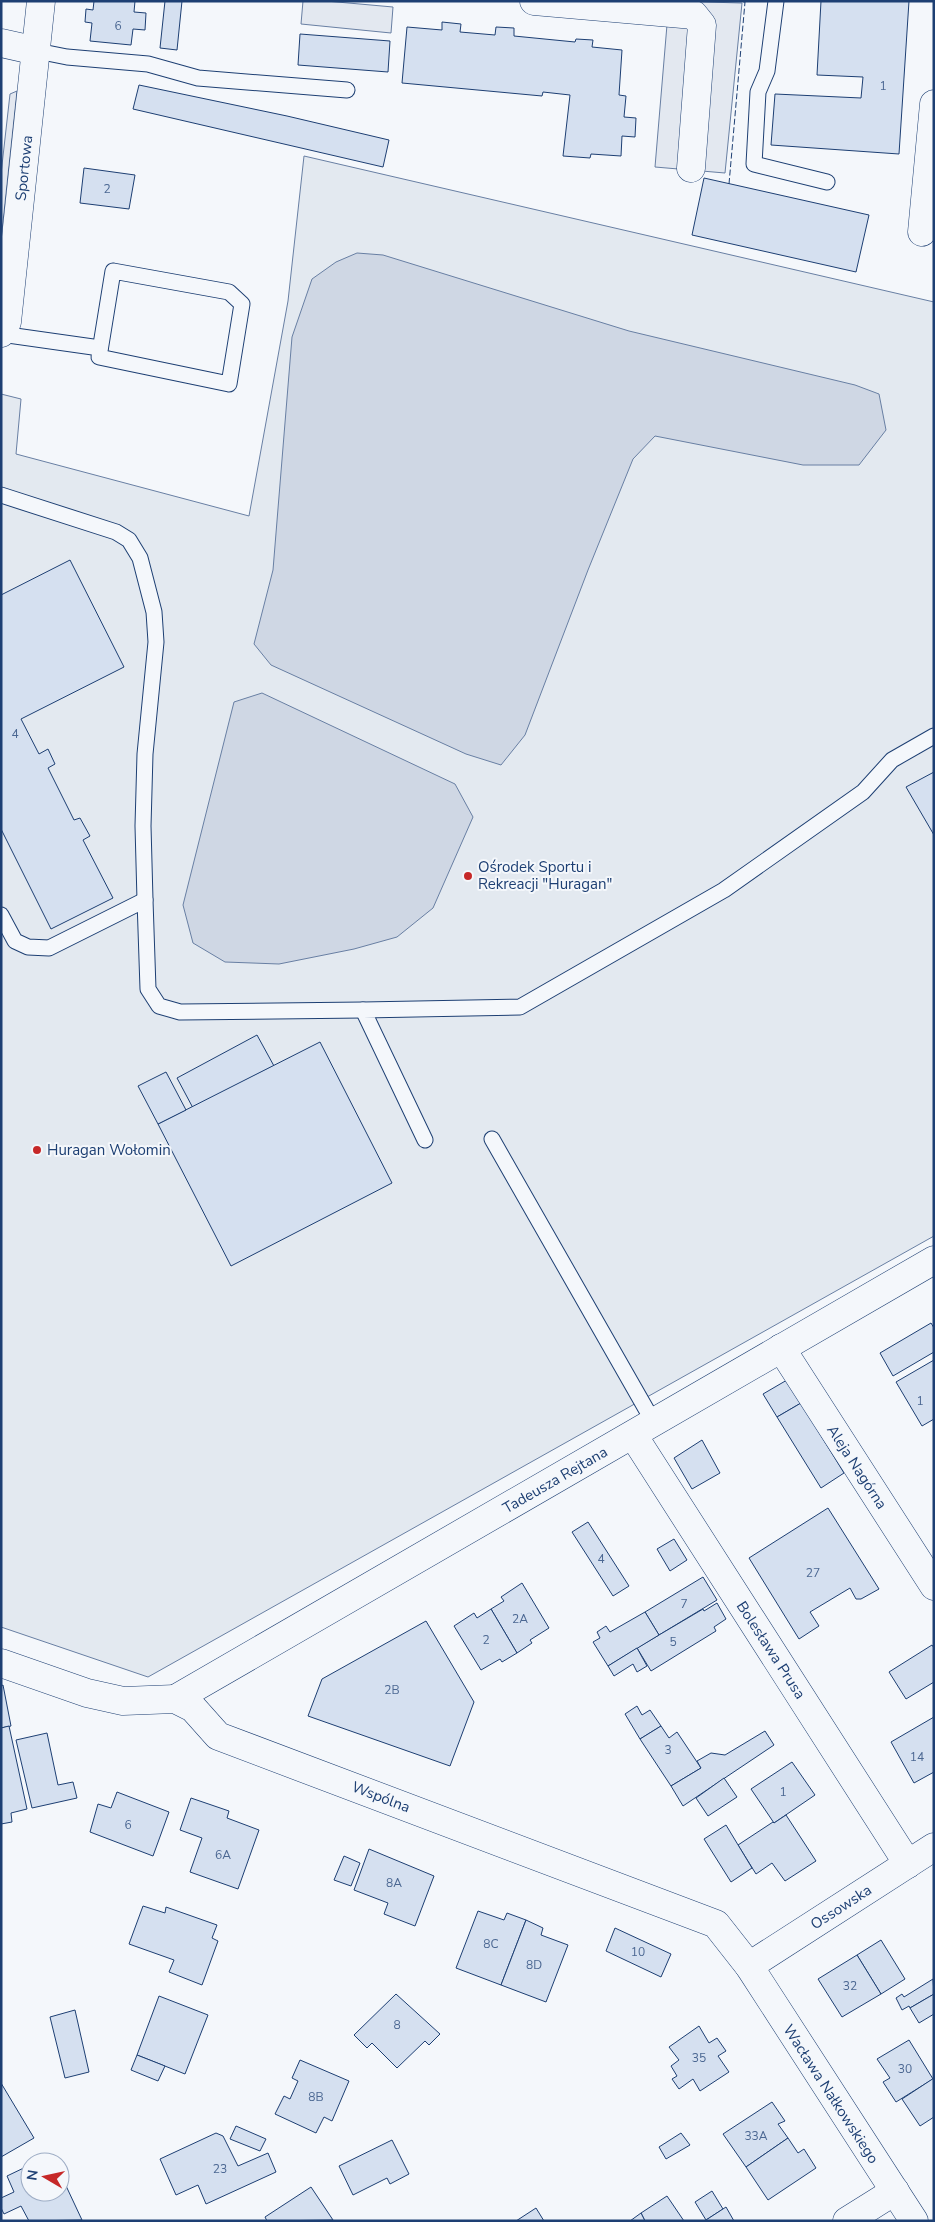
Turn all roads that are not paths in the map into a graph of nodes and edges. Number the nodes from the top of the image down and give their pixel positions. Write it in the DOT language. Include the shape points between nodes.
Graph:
graph roads {
  1 [pos="41,1"];
  2 [pos="534,1"];
  3 [pos="776,1"];
  4 [pos="1,43"];
  5 [pos="37,51"];
  6 [pos="347,90"];
  7 [pos="934,104"];
  8 [pos="931,162"];
  9 [pos="691,168"];
  10 [pos="827,182"];
  11 [pos="922,232"];
  12 [pos="1,334"];
  13 [pos="100,348"];
  14 [pos="1,495"];
  15 [pos="934,736"];
  16 [pos="145,900"];
  17 [pos="1,915"];
  18 [pos="363,1010"];
  19 [pos="492,1139"];
  20 [pos="425,1140"];
  21 [pos="934,1260"];
  22 [pos="781,1348"];
  23 [pos="644,1429"];
  24 [pos="934,1586"];
  25 [pos="1,1663"];
  26 [pos="175,1699"];
  27 [pos="934,1847"];
  28 [pos="908,1864"];
  29 [pos="749,1966"];
  30 [pos="895,2191"];
  31 [pos="847,2221"];
  32 [pos="914,2221"];
  1 -- 5 [label="street, Sportowa"];
  2 -- 9 [label="street" via="694,15 702,25"];
  3 -- 10 [label="lane" via="767,71 758,92 754,164"];
  4 -- 5 [label="street"];
  5 -- 6 [label="lane" via="148,64 198,78"];
  5 -- 12 [label="street, Sportowa" via="8,322"];
  7 -- 8 [label="street"];
  8 -- 11 [label="street"];
  12 -- 13 [label="lane"];
  13 -- 13 [label="lane" via="98,358 229,384 242,304 229,292 113,271"];
  14 -- 16 [label="lane" via="116,532 129,540 140,558 154,612 156,642 145,754"];
  15 -- 18 [label="lane" via="892,760 863,792 724,890 520,1007"];
  16 -- 17 [label="lane" via="49,948 28,948 15,940"];
  16 -- 18 [label="lane" via="148,989 159,1006 180,1012"];
  18 -- 20 [label="lane"];
  19 -- 23 [label="lane"];
  21 -- 22 [label="street, Tadeusza Rejtana"];
  22 -- 23 [label="street, Tadeusza Rejtana"];
  22 -- 24 [label="street, Aleja Nagórna"];
  23 -- 26 [label="street, Tadeusza Rejtana"];
  23 -- 28 [label="street, Bolesława Prusa"];
  25 -- 26 [label="street" via="87,1693 123,1701"];
  26 -- 29 [label="street, Wspólna" via="193,1708 218,1736 716,1924"];
  27 -- 28 [label="street, Ossowska"];
  28 -- 29 [label="street, Ossowska"];
  29 -- 30 [label="street, Wacława Nałkowskiego"];
  30 -- 31 [label="street"];
  30 -- 32 [label="street, Wacława Nałkowskiego"];
}
